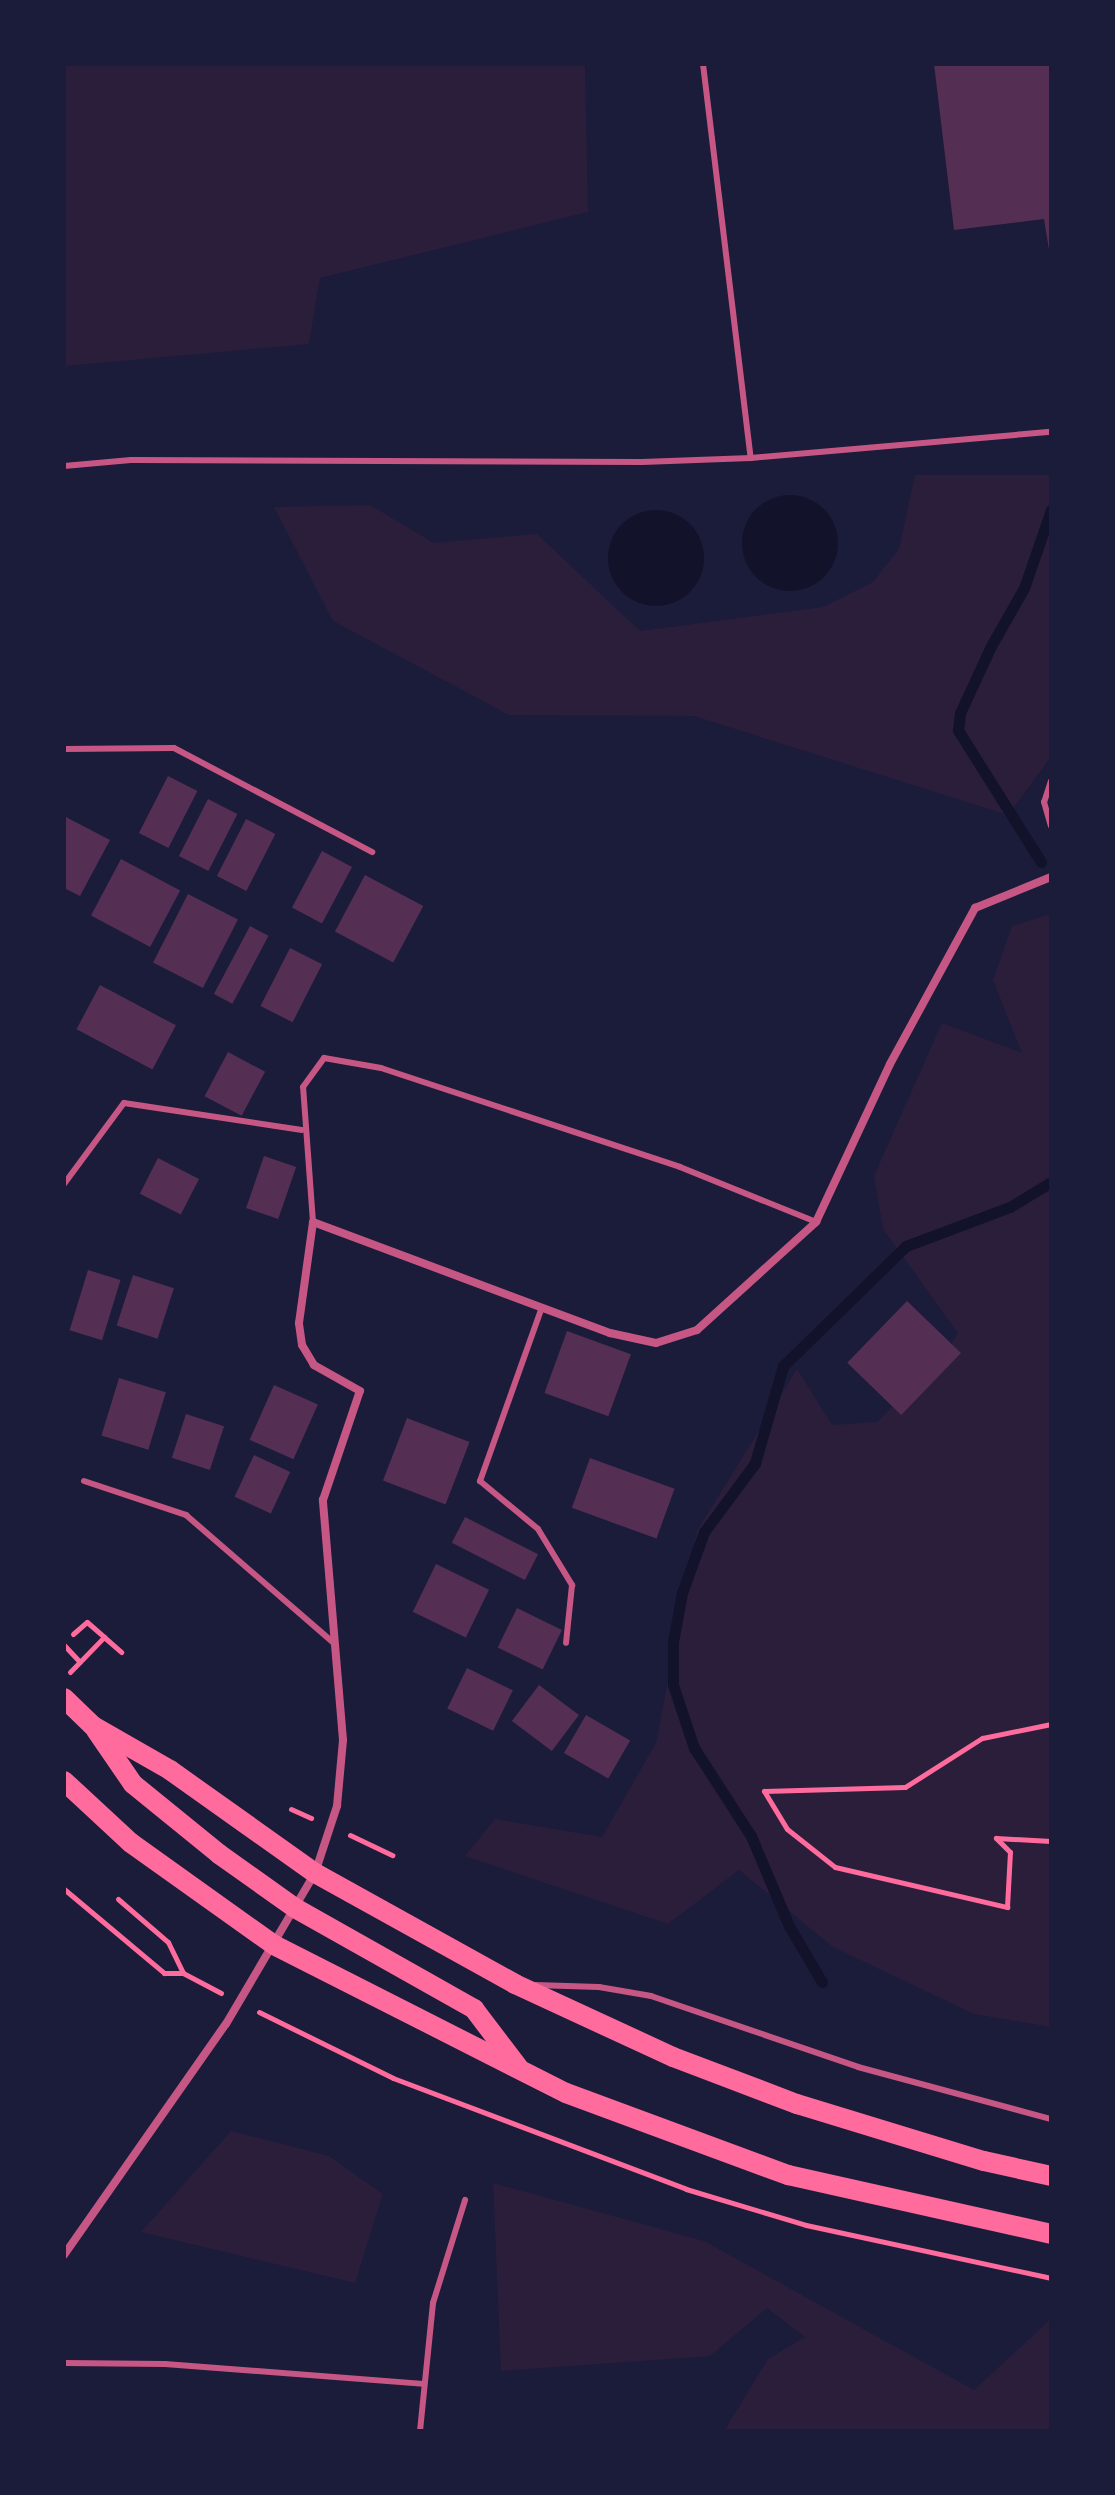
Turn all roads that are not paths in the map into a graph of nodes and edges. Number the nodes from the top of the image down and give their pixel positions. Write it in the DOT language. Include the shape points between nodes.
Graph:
graph roads {
  1 [pos="703,64"];
  2 [pos="1051,432"];
  3 [pos="751,458"];
  4 [pos="64,466"];
  5 [pos="64,749"];
  6 [pos="1051,781"];
  7 [pos="1051,826"];
  8 [pos="372,852"];
  9 [pos="1051,877"];
  10 [pos="302,1130"];
  11 [pos="64,1184"];
  12 [pos="313,1222"];
  13 [pos="816,1222"];
  14 [pos="542,1307"];
  15 [pos="84,1481"];
  16 [pos="566,1643"];
  17 [pos="336,1645"];
  18 [pos="64,1698"];
  19 [pos="93,1726"];
  20 [pos="64,1781"];
  21 [pos="315,1873"];
  22 [pos="295,1908"];
  23 [pos="274,1945"];
  24 [pos="515,1984"];
  25 [pos="520,2070"];
  26 [pos="1051,2119"];
  27 [pos="1051,2176"];
  28 [pos="465,2200"];
  29 [pos="1051,2234"];
  30 [pos="64,2255"];
  31 [pos="64,2363"];
  32 [pos="423,2384"];
  33 [pos="420,2431"];
  1 -- 3 [label="lane"];
  2 -- 3 [label="lane"];
  3 -- 4 [label="lane" via="131,460"];
  5 -- 8 [label="lane" via="174,748"];
  6 -- 7 [label="lane" via="1044,802"];
  9 -- 13 [label="street" via="975,908 890,1064"];
  10 -- 11 [label="lane" via="124,1103"];
  10 -- 12 [label="lane"];
  10 -- 13 [label="lane" via="303,1087 324,1058 343,1060 680,1167"];
  12 -- 14 [label="street"];
  12 -- 17 [label="street" via="299,1323 302,1345 314,1365 360,1391 323,1500"];
  13 -- 14 [label="street" via="697,1330 656,1343 610,1333"];
  14 -- 16 [label="lane" via="480,1481 538,1529 572,1585"];
  15 -- 17 [label="lane" via="186,1515"];
  17 -- 21 [label="street" via="341,1788"];
  18 -- 19 [label="main road"];
  19 -- 21 [label="main road" via="170,1770"];
  19 -- 22 [label="main road" via="133,1784"];
  20 -- 23 [label="main road" via="131,1843"];
  21 -- 22 [label="street"];
  21 -- 24 [label="main road"];
  22 -- 23 [label="street"];
  22 -- 25 [label="main road" via="474,2009"];
  23 -- 25 [label="main road"];
  23 -- 30 [label="street" via="226,2024"];
  24 -- 26 [label="lane" via="599,1987 651,1996 858,2067"];
  24 -- 27 [label="main road" via="673,2057 797,2104"];
  25 -- 29 [label="main road" via="638,2123 788,2175"];
  28 -- 32 [label="lane" via="433,2303"];
  31 -- 32 [label="lane" via="165,2364"];
  32 -- 33 [label="lane"];
}
